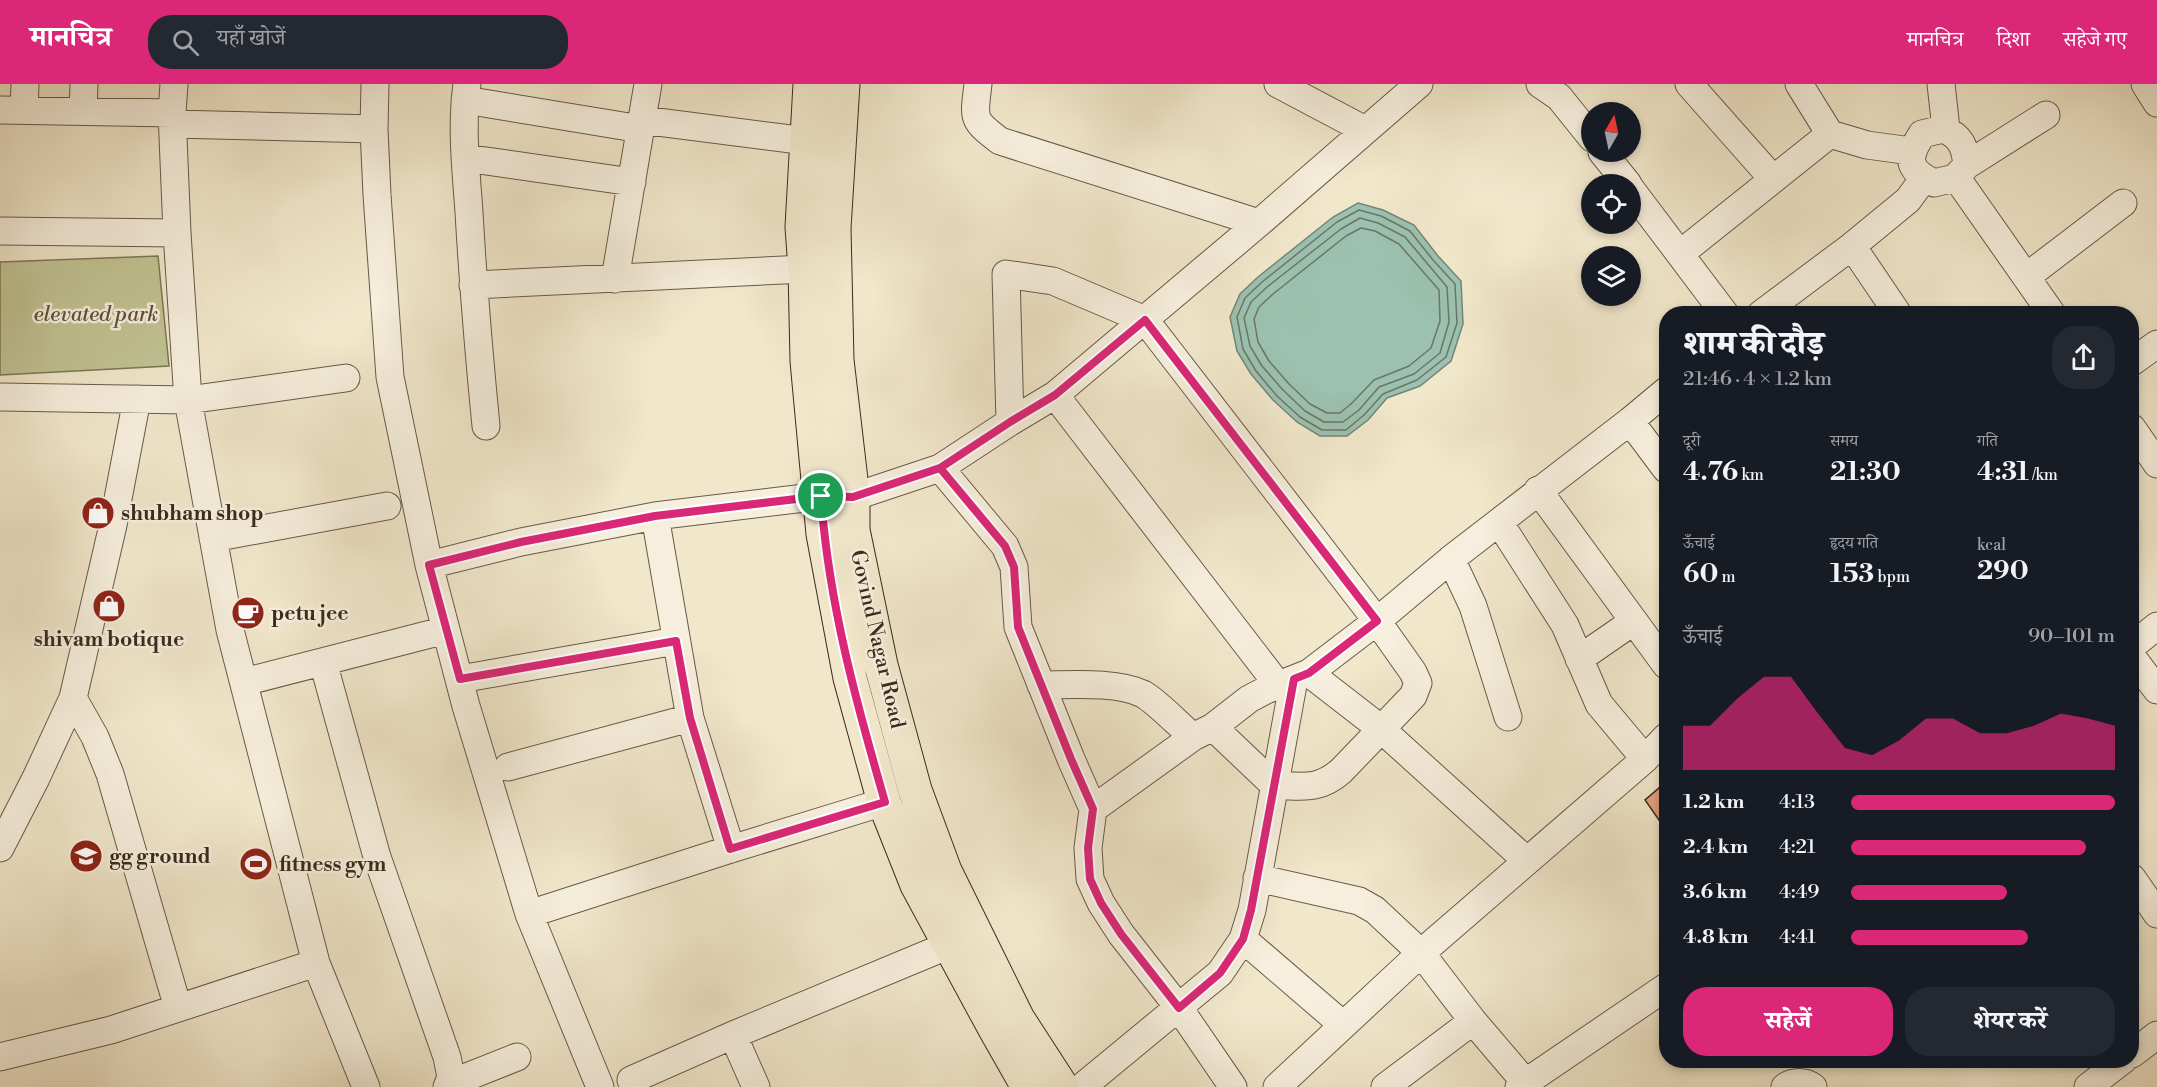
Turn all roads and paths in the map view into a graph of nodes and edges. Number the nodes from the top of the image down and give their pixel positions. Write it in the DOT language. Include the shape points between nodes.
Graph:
graph roads {
  1 [pos="84,84"];
  2 [pos="174,84"];
  3 [pos="375,84"];
  4 [pos="648,84"];
  5 [pos="810,84"];
  6 [pos="843,84"];
  7 [pos="978,84"];
  8 [pos="1278,84"];
  9 [pos="1419,84"];
  10 [pos="1689,84"];
  11 [pos="1799,84"];
  12 [pos="1941,84"];
  13 [pos="2145,84"];
  14 [pos="1553,88"];
  15 [pos="466,92"];
  16 [pos="16,101"];
  17 [pos="2157,103"];
  18 [pos="83,111"];
  19 [pos="2046,115"];
  20 [pos="172,118"];
  21 [pos="1581,124"];
  22 [pos="641,125"];
  23 [pos="374,129"];
  24 [pos="1946,129"];
  25 [pos="1365,130"];
  26 [pos="1830,134"];
  27 [pos="807,141"];
  28 [pos="1911,151"];
  29 [pos="465,158"];
  30 [pos="1610,162"];
  31 [pos="1962,171"];
  32 [pos="1620,174"];
  33 [pos="1924,178"];
  34 [pos="1773,179"];
  35 [pos="632,182"];
  36 [pos="1641,202"];
  37 [pos="2123,203"];
  38 [pos="1259,223"];
  39 [pos="0,231"];
  40 [pos="177,233"];
  41 [pos="1852,246"];
  42 [pos="1681,253"];
  43 [pos="805,269"];
  44 [pos="2026,277"];
  45 [pos="615,279"];
  46 [pos="473,285"];
  47 [pos="1719,306"];
  48 [pos="1772,306"];
  49 [pos="1893,306"];
  50 [pos="2046,306"];
  51 [pos="1145,320"];
  52 [pos="2157,344"];
  53 [pos="2139,357"];
  54 [pos="346,378"];
  55 [pos="1055,395"];
  56 [pos="0,397"];
  57 [pos="1659,397"];
  58 [pos="137,399"];
  59 [pos="188,399"];
  60 [pos="1630,421"];
  61 [pos="1010,422"];
  62 [pos="486,426"];
  63 [pos="2139,438"];
  64 [pos="1659,460"];
  65 [pos="2157,464"];
  66 [pos="940,468"];
  67 [pos="1538,490"];
  68 [pos="821,496"];
  69 [pos="853,497"];
  70 [pos="387,506"];
  71 [pos="655,516"];
  72 [pos="1499,522"];
  73 [pos="213,538"];
  74 [pos="1451,559"];
  75 [pos="429,565"];
  76 [pos="1377,621"];
  77 [pos="1634,621"];
  78 [pos="2157,626"];
  79 [pos="446,630"];
  80 [pos="2139,640"];
  81 [pos="676,641"];
  82 [pos="1659,655"];
  83 [pos="1579,659"];
  84 [pos="323,662"];
  85 [pos="2139,666"];
  86 [pos="460,679"];
  87 [pos="1294,679"];
  88 [pos="244,682"];
  89 [pos="1041,685"];
  90 [pos="2157,690"];
  91 [pos="73,698"];
  92 [pos="1508,717"];
  93 [pos="690,718"];
  94 [pos="1380,728"];
  95 [pos="1203,732"];
  96 [pos="1659,744"];
  97 [pos="1645,759"];
  98 [pos="508,767"];
  99 [pos="1274,785"];
  100 [pos="885,802"];
  101 [pos="1093,809"];
  102 [pos="0,848"];
  103 [pos="730,849"];
  104 [pos="1527,861"];
  105 [pos="1257,878"];
  106 [pos="2139,888"];
  107 [pos="529,914"];
  108 [pos="2157,914"];
  109 [pos="963,939"];
  110 [pos="1243,939"];
  111 [pos="1421,953"];
  112 [pos="316,963"];
  113 [pos="1659,992"];
  114 [pos="178,1008"];
  115 [pos="1179,1008"];
  116 [pos="1473,1021"];
  117 [pos="1343,1025"];
  118 [pos="733,1035"];
  119 [pos="2157,1035"];
  120 [pos="2139,1049"];
  121 [pos="0,1057"];
  122 [pos="517,1057"];
  123 [pos="1796,1068"];
  124 [pos="631,1080"];
  125 [pos="1522,1085"];
  126 [pos="448,1086"];
  127 [pos="1802,1086"];
  128 [pos="366,1087"];
  129 [pos="600,1087"];
  130 [pos="756,1087"];
  131 [pos="1029,1087"];
  132 [pos="1062,1087"];
  133 [pos="1082,1087"];
  134 [pos="1233,1087"];
  135 [pos="1277,1087"];
  136 [pos="1384,1087"];
  1 -- 18 [label="street"];
  2 -- 20 [label="street"];
  3 -- 23 [label="street"];
  4 -- 22 [label="street"];
  5 -- 27 [label="main road, Govind Nagar Road"];
  6 -- 69 [label="main road, Govind Nagar Road" via="834,228 837,350"];
  7 -- 38 [label="street" via="974,113 980,126 1000,141"];
  8 -- 25 [label="street"];
  9 -- 25 [label="street"];
  10 -- 34 [label="street"];
  11 -- 26 [label="street"];
  12 -- 24 [label="street"];
  13 -- 17 [label="street"];
  14 -- 21 [label="street"];
  15 -- 22 [label="street"];
  15 -- 29 [label="street"];
  16 -- 18 [label="street"];
  18 -- 20 [label="street"];
  19 -- 31 [label="street"];
  20 -- 23 [label="street"];
  20 -- 40 [label="street"];
  22 -- 27 [label="street"];
  22 -- 35 [label="street"];
  23 -- 75 [label="street" via="390,377"];
  24 -- 28 [label="street" via="1923,134"];
  24 -- 31 [label="street" via="1961,140 1965,150"];
  25 -- 38 [label="street"];
  26 -- 28 [label="street" via="1867,146"];
  26 -- 34 [label="street"];
  27 -- 43 [label="main road, Govind Nagar Road" via="802,226"];
  28 -- 33 [label="street" via="1916,172"];
  29 -- 35 [label="street"];
  29 -- 46 [label="street"];
  30 -- 32 [label="street"];
  31 -- 33 [label="street" via="1934,183"];
  31 -- 44 [label="street"];
  33 -- 41 [label="street" via="1908,200"];
  34 -- 42 [label="street"];
  35 -- 45 [label="street"];
  36 -- 42 [label="street"];
  37 -- 44 [label="street"];
  38 -- 51 [label="street"];
  39 -- 40 [label="street"];
  40 -- 59 [label="street"];
  41 -- 48 [label="street"];
  41 -- 49 [label="street"];
  42 -- 47 [label="street"];
  43 -- 45 [label="street"];
  43 -- 68 [label="main road, Govind Nagar Road" via="807,361"];
  44 -- 50 [label="street"];
  45 -- 46 [label="street"];
  46 -- 62 [label="street"];
  51 -- 55 [label="street"];
  51 -- 61 [label="street" via="1053,281 1006,274"];
  51 -- 76 [label="street"];
  52 -- 53 [label="street"];
  54 -- 59 [label="street"];
  55 -- 61 [label="street"];
  55 -- 87 [label="street"];
  56 -- 58 [label="street"];
  57 -- 60 [label="street"];
  58 -- 59 [label="street"];
  58 -- 91 [label="street"];
  59 -- 73 [label="street"];
  60 -- 64 [label="street"];
  60 -- 67 [label="street"];
  61 -- 66 [label="street"];
  63 -- 65 [label="street"];
  66 -- 69 [label="street"];
  66 -- 89 [label="street" via="1005,546 1014,567 1018,627"];
  67 -- 72 [label="street"];
  67 -- 77 [label="street"];
  68 -- 69 [label="street"];
  68 -- 71 [label="street"];
  68 -- 100 [label="main road, Govind Nagar Road" via="823,534 850,678"];
  69 -- 109 [label="main road, Govind Nagar Road" via="853,530 881,665 915,790 945,871"];
  70 -- 73 [label="street"];
  71 -- 75 [label="street"];
  71 -- 81 [label="street"];
  72 -- 74 [label="street"];
  72 -- 83 [label="street" via="1565,625"];
  73 -- 88 [label="street"];
  74 -- 76 [label="street"];
  74 -- 92 [label="street" via="1473,606"];
  75 -- 79 [label="street"];
  76 -- 87 [label="street"];
  76 -- 94 [label="street" via="1418,683 1413,696"];
  77 -- 82 [label="street"];
  77 -- 83 [label="street"];
  78 -- 80 [label="street"];
  79 -- 84 [label="street"];
  79 -- 86 [label="street"];
  81 -- 86 [label="street"];
  81 -- 93 [label="street"];
  83 -- 97 [label="street" via="1599,704"];
  84 -- 88 [label="street"];
  84 -- 126 [label="street" via="377,857 447,1057 451,1077"];
  85 -- 90 [label="street"];
  86 -- 107 [label="street"];
  87 -- 94 [label="street"];
  87 -- 95 [label="street" via="1248,699"];
  87 -- 99 [label="street"];
  88 -- 112 [label="street"];
  89 -- 95 [label="street" via="1087,684 1143,694"];
  89 -- 101 [label="street"];
  91 -- 102 [label="street"];
  91 -- 114 [label="street" via="110,774"];
  93 -- 98 [label="street"];
  93 -- 103 [label="street"];
  94 -- 99 [label="street" via="1328,782 1311,786"];
  94 -- 104 [label="street"];
  95 -- 99 [label="street"];
  95 -- 101 [label="street"];
  96 -- 97 [label="street"];
  97 -- 104 [label="street"];
  99 -- 105 [label="street"];
  100 -- 103 [label="street"];
  100 -- 109 [label="main road, Govind Nagar Road" via="917,885"];
  101 -- 115 [label="street" via="1088,848 1090,879 1121,934"];
  103 -- 107 [label="street"];
  104 -- 111 [label="street"];
  105 -- 110 [label="street"];
  105 -- 111 [label="street" via="1359,901 1375,910"];
  106 -- 108 [label="street"];
  107 -- 129 [label="street"];
  109 -- 118 [label="street"];
  109 -- 131 [label="main road, Govind Nagar Road"];
  109 -- 132 [label="main road, Govind Nagar Road"];
  110 -- 115 [label="street" via="1220,973"];
  110 -- 117 [label="street"];
  111 -- 116 [label="street"];
  111 -- 117 [label="street"];
  112 -- 114 [label="street"];
  112 -- 128 [label="street"];
  113 -- 125 [label="street"];
  114 -- 121 [label="street" via="111,1030"];
  115 -- 133 [label="street"];
  115 -- 134 [label="street"];
  116 -- 125 [label="street"];
  116 -- 136 [label="street"];
  117 -- 135 [label="street"];
  118 -- 124 [label="street"];
  118 -- 130 [label="street"];
  119 -- 120 [label="street"];
  122 -- 126 [label="street"];
  123 -- 127 [label="street"];
}
